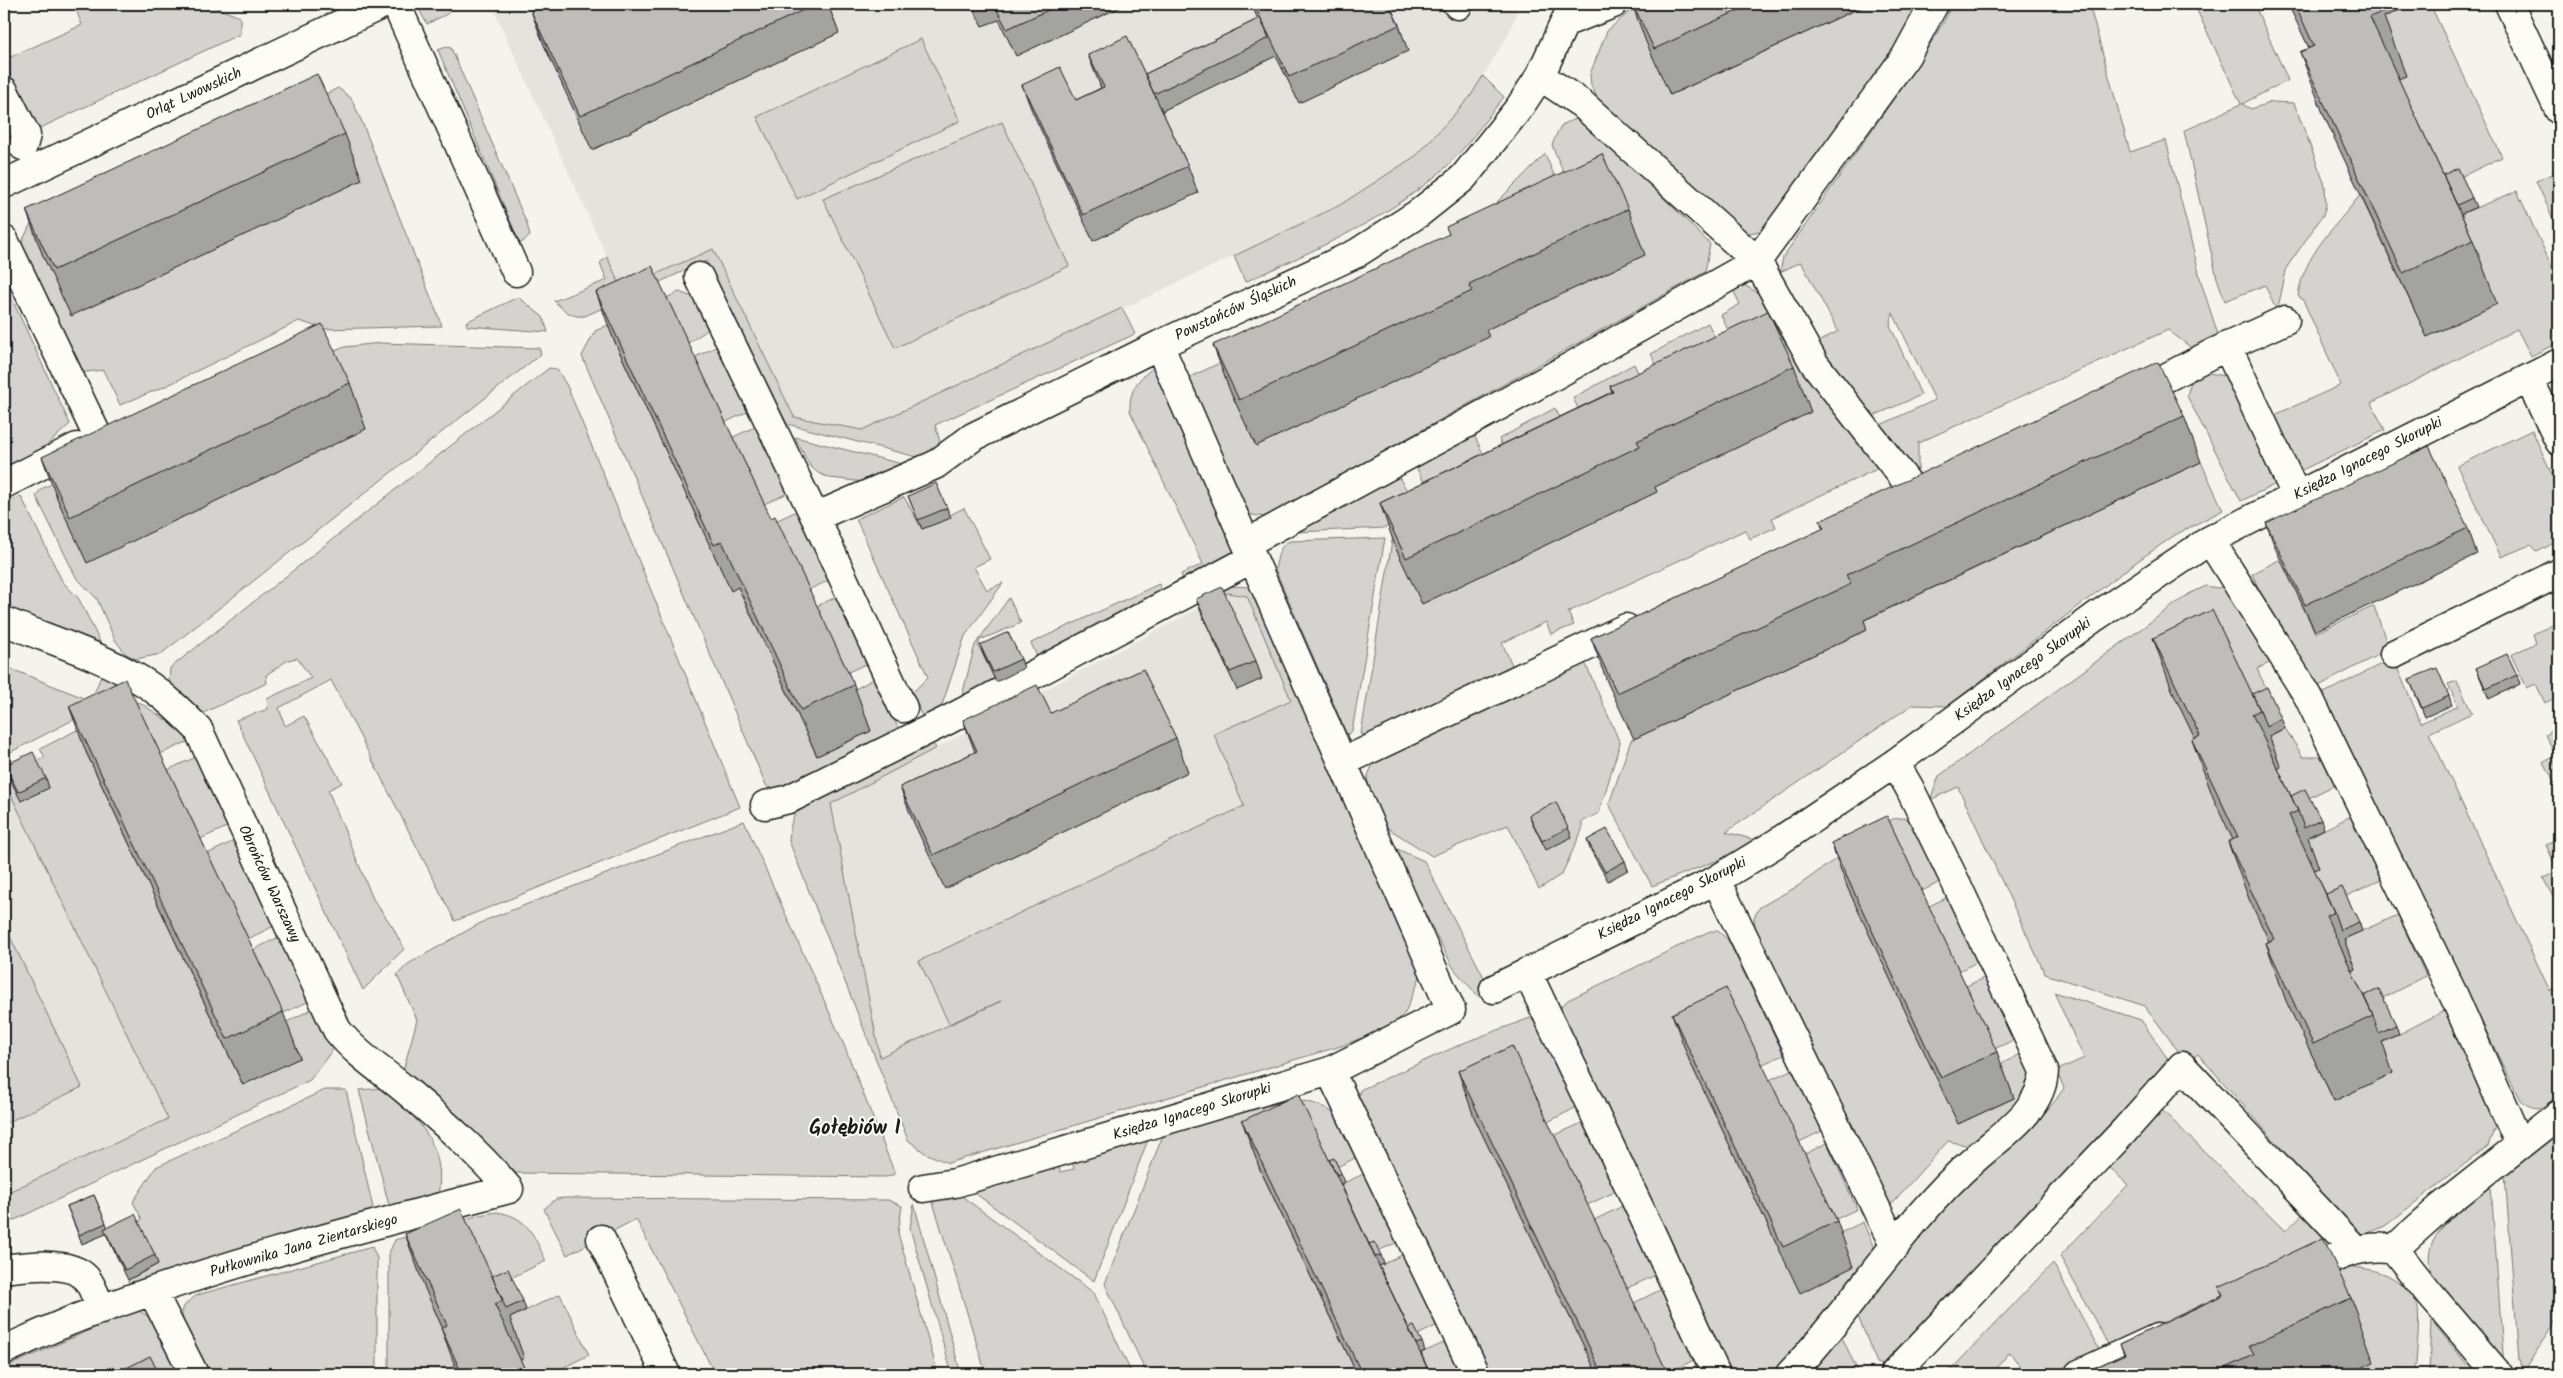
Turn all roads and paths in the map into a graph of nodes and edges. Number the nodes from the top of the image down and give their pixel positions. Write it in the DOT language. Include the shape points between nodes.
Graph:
graph roads {
  1 [pos="383,4"];
  2 [pos="396,4"];
  3 [pos="1612,4"];
  4 [pos="1934,4"];
  5 [pos="2509,4"];
  6 [pos="1569,13"];
  7 [pos="1540,76"];
  8 [pos="4,92"];
  9 [pos="2559,110"];
  10 [pos="23,146"];
  11 [pos="4,184"];
  12 [pos="4,240"];
  13 [pos="1757,261"];
  14 [pos="516,272"];
  15 [pos="699,277"];
  16 [pos="2286,320"];
  17 [pos="1159,345"];
  18 [pos="2227,346"];
  19 [pos="2559,363"];
  20 [pos="2529,379"];
  21 [pos="2108,407"];
  22 [pos="124,425"];
  23 [pos="98,436"];
  24 [pos="2559,441"];
  25 [pos="4,484"];
  26 [pos="1942,485"];
  27 [pos="1917,494"];
  28 [pos="2296,495"];
  29 [pos="1890,506"];
  30 [pos="815,517"];
  31 [pos="2210,540"];
  32 [pos="1250,551"];
  33 [pos="2559,572"];
  34 [pos="1651,616"];
  35 [pos="4,621"];
  36 [pos="2394,654"];
  37 [pos="903,708"];
  38 [pos="1343,762"];
  39 [pos="1895,763"];
  40 [pos="766,805"];
  41 [pos="1716,880"];
  42 [pos="1527,972"];
  43 [pos="1494,989"];
  44 [pos="1330,1071"];
  45 [pos="2559,1114"];
  46 [pos="2520,1145"];
  47 [pos="923,1188"];
  48 [pos="509,1189"];
  49 [pos="601,1239"];
  50 [pos="1895,1247"];
  51 [pos="2355,1249"];
  52 [pos="2394,1249"];
  53 [pos="4,1270"];
  54 [pos="2280,1283"];
  55 [pos="152,1291"];
  56 [pos="101,1310"];
  57 [pos="2178,1329"];
  58 [pos="4,1350"];
  59 [pos="194,1374"];
  60 [pos="666,1374"];
  61 [pos="1476,1374"];
  62 [pos="1716,1374"];
  63 [pos="1790,1374"];
  64 [pos="1894,1374"];
  65 [pos="2079,1374"];
  66 [pos="2498,1374"];
  1 -- 11 [label="street, Orląt Lwowskich"];
  2 -- 14 [label="street"];
  3 -- 6 [label="street"];
  4 -- 13 [label="street" via="1906,56"];
  5 -- 9 [label="street"];
  6 -- 7 [label="street, Powstańców Śląskich"];
  7 -- 13 [label="street" via="1582,104"];
  7 -- 17 [label="street, Powstańców Śląskich" via="1494,142 1463,178 1419,213 1357,253"];
  8 -- 10 [label="street" via="26,134"];
  12 -- 23 [label="street"];
  13 -- 27 [label="street" via="1814,363"];
  13 -- 32 [label="street"];
  15 -- 30 [label="street"];
  16 -- 18 [label="street"];
  17 -- 30 [label="street, Powstańców Śląskich" via="973,437 935,465"];
  17 -- 32 [label="street"];
  18 -- 21 [label="street"];
  18 -- 28 [label="street"];
  19 -- 20 [label="street, Księdza Ignacego Skorupki"];
  20 -- 24 [label="street"];
  20 -- 28 [label="street, Księdza Ignacego Skorupki"];
  22 -- 23 [label="street"];
  23 -- 25 [label="street"];
  26 -- 27 [label="street"];
  27 -- 29 [label="street"];
  28 -- 31 [label="street, Księdza Ignacego Skorupki"];
  30 -- 37 [label="street"];
  31 -- 39 [label="street, Księdza Ignacego Skorupki" via="2095,617"];
  31 -- 46 [label="street" via="2308,696 2449,985"];
  32 -- 38 [label="street"];
  32 -- 40 [label="street" via="948,720 789,799"];
  33 -- 36 [label="street"];
  34 -- 38 [label="street"];
  35 -- 48 [label="street, Obrońców Warszawy" via="120,669 173,704 198,729 337,1030 350,1047 404,1089 486,1162"];
  38 -- 44 [label="street, Księdza Ignacego Skorupki" via="1451,1010"];
  39 -- 41 [label="street, Księdza Ignacego Skorupki"];
  39 -- 50 [label="street" via="1939,848 2044,1071 2043,1085 2023,1117 1946,1186"];
  41 -- 42 [label="street, Księdza Ignacego Skorupki"];
  41 -- 50 [label="street"];
  42 -- 43 [label="street, Księdza Ignacego Skorupki"];
  42 -- 62 [label="street"];
  44 -- 47 [label="street, Księdza Ignacego Skorupki" via="955,1182"];
  44 -- 61 [label="street"];
  45 -- 46 [label="street"];
  46 -- 52 [label="street"];
  48 -- 55 [label="street, Pułkownika Jana Zientarskiego" via="383,1222"];
  49 -- 60 [label="street"];
  50 -- 63 [label="street" via="1843,1314"];
  51 -- 52 [label="street" via="2378,1246"];
  51 -- 54 [label="street"];
  51 -- 64 [label="street" via="2182,1066"];
  52 -- 66 [label="street"];
  53 -- 56 [label="street" via="67,1267 80,1272 88,1280"];
  55 -- 56 [label="street, Pułkownika Jana Zientarskiego"];
  55 -- 59 [label="street"];
  56 -- 58 [label="street, Pułkownika Jana Zientarskiego"];
  57 -- 65 [label="street"];
}
